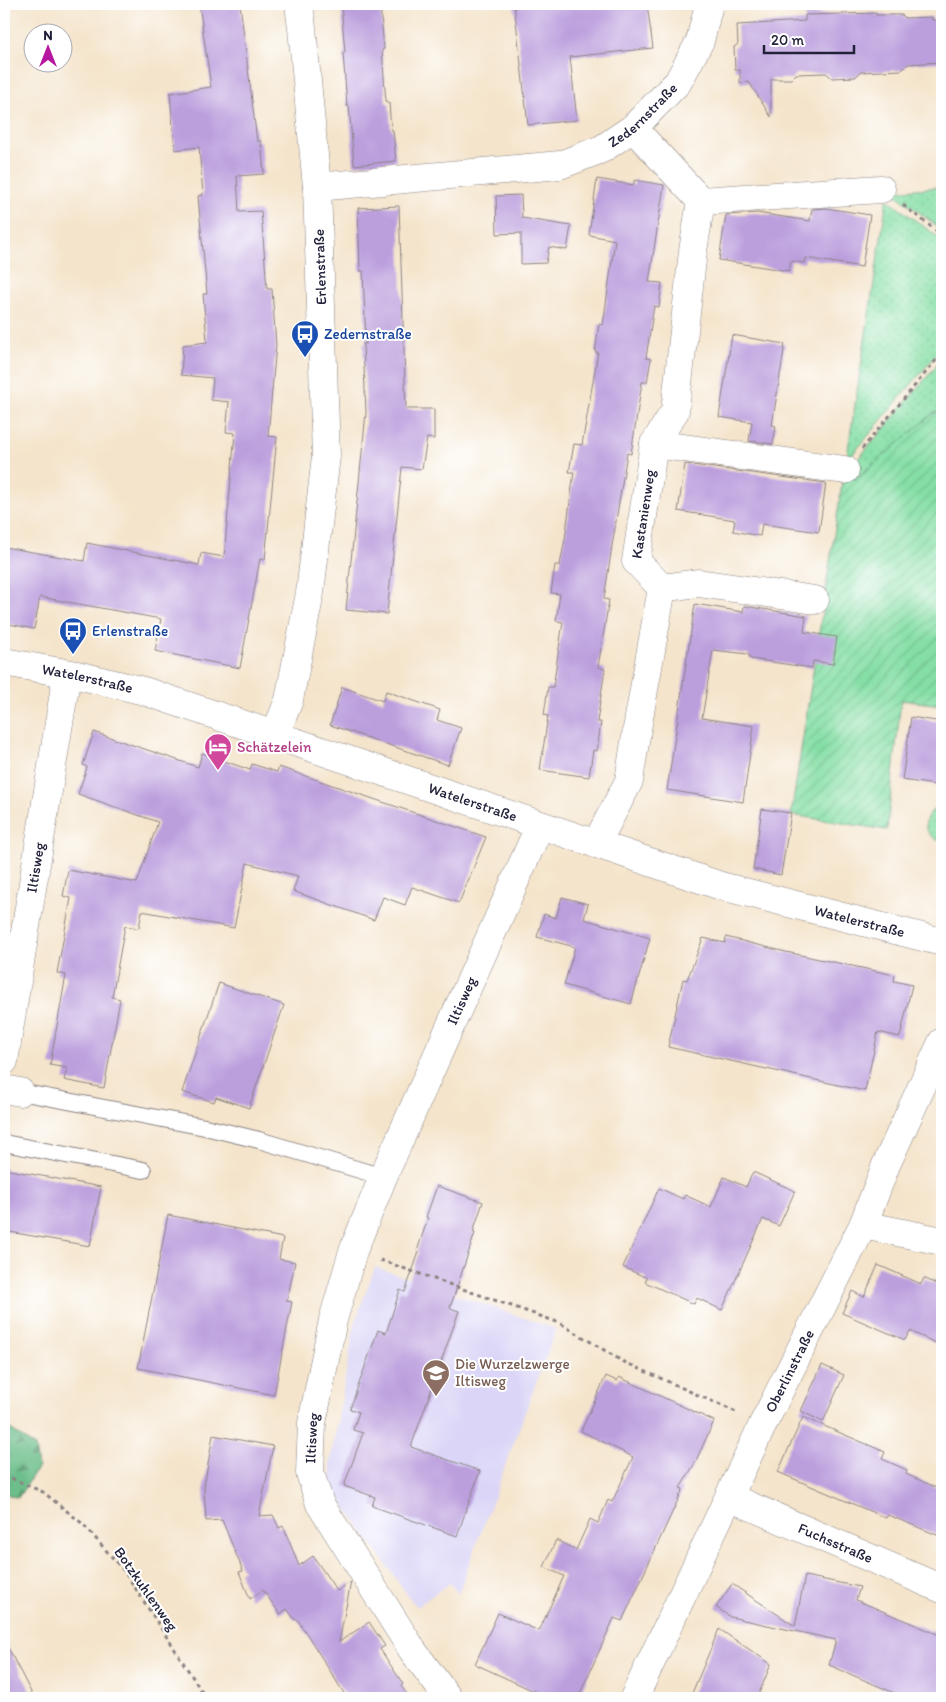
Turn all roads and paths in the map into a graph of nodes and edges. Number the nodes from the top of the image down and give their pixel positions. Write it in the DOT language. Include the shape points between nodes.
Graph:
graph roads {
  1 [pos="299,4"];
  2 [pos="709,4"];
  3 [pos="634,128"];
  4 [pos="317,187"];
  5 [pos="882,189"];
  6 [pos="700,201"];
  7 [pos="942,235"];
  8 [pos="942,354"];
  9 [pos="654,444"];
  10 [pos="845,470"];
  11 [pos="662,588"];
  12 [pos="815,600"];
  13 [pos="4,662"];
  14 [pos="68,674"];
  15 [pos="275,735"];
  16 [pos="540,825"];
  17 [pos="596,844"];
  18 [pos="942,942"];
  19 [pos="942,1042"];
  20 [pos="4,1061"];
  21 [pos="12,1091"];
  22 [pos="4,1142"];
  23 [pos="143,1170"];
  24 [pos="383,1177"];
  25 [pos="863,1225"];
  26 [pos="942,1241"];
  27 [pos="353,1251"];
  28 [pos="763,1424"];
  29 [pos="4,1475"];
  30 [pos="729,1497"];
  31 [pos="942,1589"];
  32 [pos="206,1698"];
  33 [pos="448,1698"];
  34 [pos="634,1698"];
  1 -- 4 [label="street, Erlenstraße"];
  2 -- 3 [label="street, Zedernstraße" via="700,41 678,82"];
  3 -- 4 [label="street, Zedernstraße" via="602,149 560,165"];
  3 -- 6 [label="street"];
  4 -- 15 [label="street, Erlenstraße" via="326,456 310,593 289,700"];
  5 -- 6 [label="street"];
  5 -- 7 [label="path"];
  6 -- 9 [label="street, Kastanienweg" via="675,411"];
  8 -- 10 [label="path"];
  9 -- 10 [label="street"];
  9 -- 11 [label="street, Kastanienweg" via="636,561"];
  11 -- 12 [label="street" via="698,583"];
  11 -- 17 [label="street" via="629,781"];
  13 -- 14 [label="street, Watelerstraße"];
  14 -- 15 [label="street, Watelerstraße" via="144,691"];
  14 -- 20 [label="street, Iltisweg"];
  15 -- 16 [label="street, Watelerstraße"];
  16 -- 17 [label="street, Watelerstraße"];
  16 -- 24 [label="street, Iltisweg"];
  17 -- 18 [label="street, Watelerstraße" via="721,886"];
  19 -- 25 [label="street, Oberlinstraße" via="886,1165"];
  21 -- 24 [label="lane" via="206,1127"];
  22 -- 23 [label="lane"];
  24 -- 27 [label="street, Iltisweg"];
  25 -- 26 [label="street"];
  25 -- 28 [label="street, Oberlinstraße"];
  27 -- 28 [label="path" via="560,1323 622,1361"];
  27 -- 33 [label="street, Iltisweg" via="333,1320 312,1423 310,1472 320,1504 413,1651"];
  28 -- 30 [label="street, Oberlinstraße"];
  29 -- 32 [label="path, Botzkuhlenweg" via="43,1492 83,1524 125,1572"];
  30 -- 31 [label="street, Fuchsstraße"];
  30 -- 34 [label="street, Oberlinstraße"];
}
